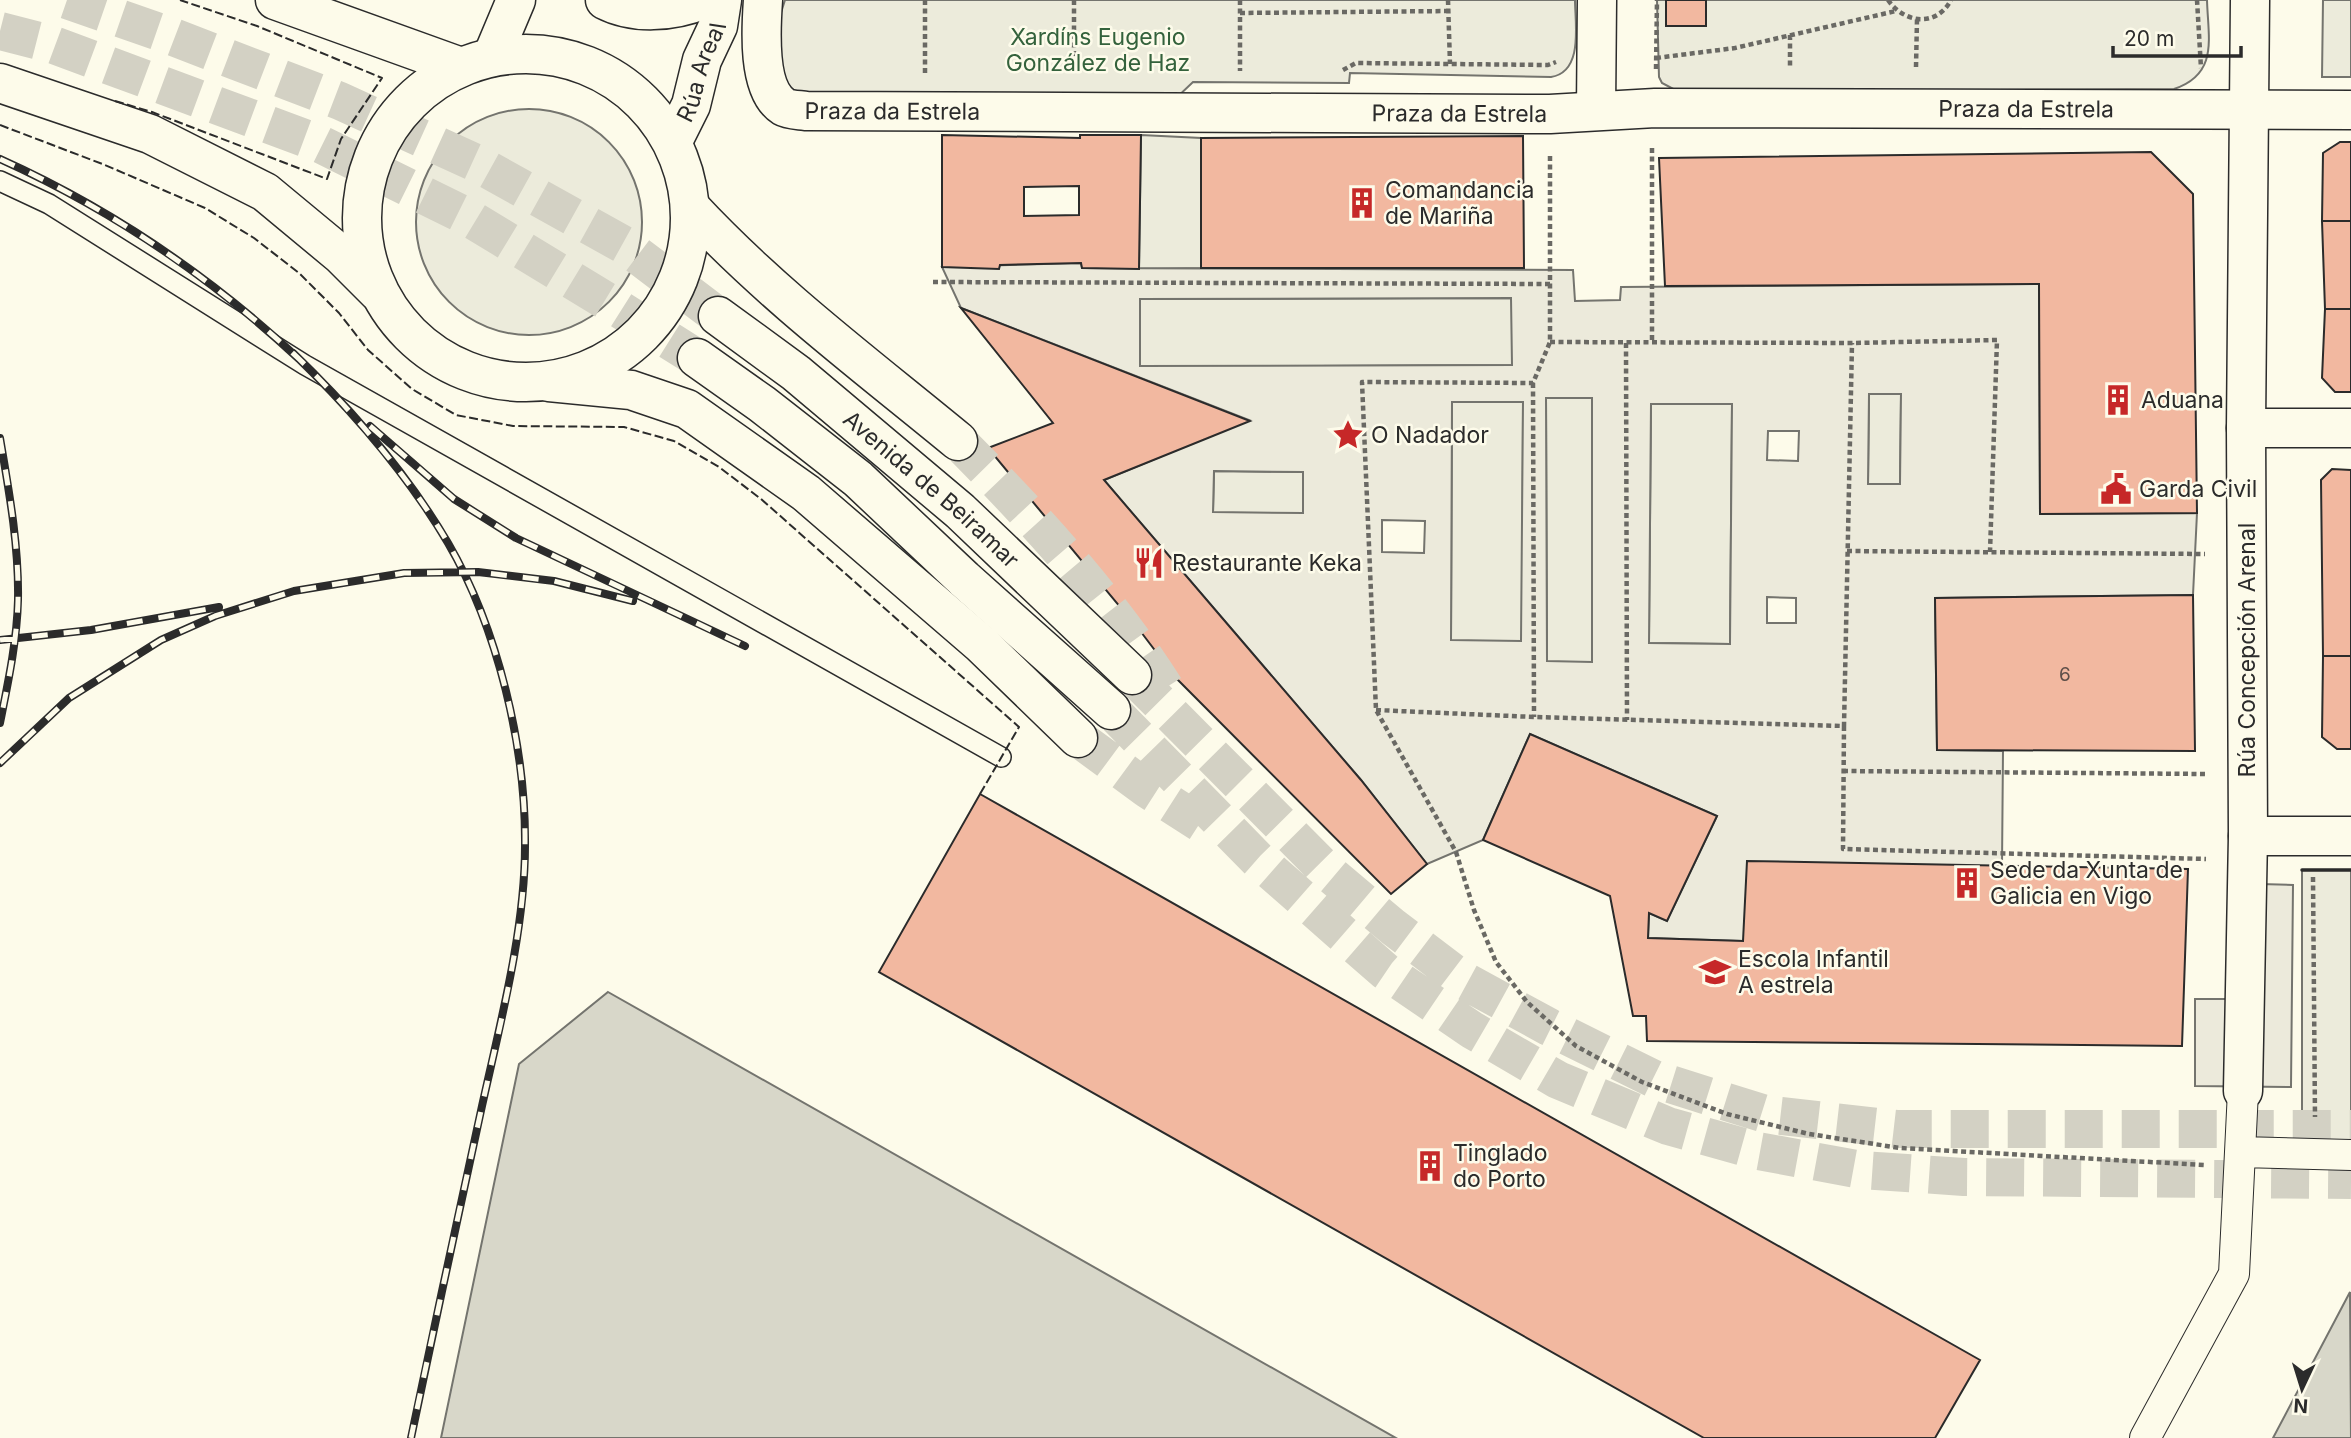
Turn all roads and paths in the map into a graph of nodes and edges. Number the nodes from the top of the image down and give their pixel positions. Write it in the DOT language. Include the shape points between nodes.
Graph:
graph roads {
  1 [pos="275,0"];
  2 [pos="516,0"];
  3 [pos="605,0"];
  4 [pos="702,0"];
  5 [pos="722,0"];
  6 [pos="763,0"];
  7 [pos="925,0"];
  8 [pos="1074,0"];
  9 [pos="1240,0"];
  10 [pos="1448,0"];
  11 [pos="1597,0"];
  12 [pos="1888,0"];
  13 [pos="1951,0"];
  14 [pos="2197,0"];
  15 [pos="2250,0"];
  16 [pos="1449,11"];
  17 [pos="1896,11"];
  18 [pos="1240,13"];
  19 [pos="1916,19"];
  20 [pos="1790,35"];
  21 [pos="1656,58"];
  22 [pos="477,62"];
  23 [pos="1450,64"];
  24 [pos="2202,68"];
  25 [pos="1916,71"];
  26 [pos="1074,72"];
  27 [pos="1240,72"];
  28 [pos="925,73"];
  29 [pos="1790,74"];
  30 [pos="0,83"];
  31 [pos="2250,109"];
  32 [pos="1596,110"];
  33 [pos="2351,110"];
  34 [pos="1651,140"];
  35 [pos="673,141"];
  36 [pos="1550,154"];
  37 [pos="0,181"];
  38 [pos="691,208"];
  39 [pos="933,282"];
  40 [pos="1551,284"];
  41 [pos="378,292"];
  42 [pos="718,316"];
  43 [pos="1550,342"];
  44 [pos="1626,343"];
  45 [pos="1652,343"];
  46 [pos="1852,344"];
  47 [pos="697,359"];
  48 [pos="549,382"];
  49 [pos="1533,383"];
  50 [pos="2246,428"];
  51 [pos="2351,428"];
  52 [pos="958,441"];
  53 [pos="1847,551"];
  54 [pos="1990,552"];
  55 [pos="2209,554"];
  56 [pos="1132,675"];
  57 [pos="1111,710"];
  58 [pos="1376,710"];
  59 [pos="1534,717"];
  60 [pos="1628,720"];
  61 [pos="1844,726"];
  62 [pos="1078,738"];
  63 [pos="1001,757"];
  64 [pos="1843,771"];
  65 [pos="2210,774"];
  66 [pos="2351,836"];
  67 [pos="2247,848"];
  68 [pos="2313,876"];
  69 [pos="2243,1091"];
  70 [pos="2315,1124"];
  71 [pos="2351,1155"];
  72 [pos="2240,1159"];
  73 [pos="2145,1438"];
  1 -- 22 [label="street"];
  2 -- 22 [label="street"];
  3 -- 4 [label="street" via="649,11"];
  5 -- 35 [label="street, Rúa Areal" via="718,26 702,60 691,105"];
  6 -- 32 [label="street, Praza da Estrela" via="761,45 769,90 784,107 806,111 1550,114"];
  7 -- 28 [label="path"];
  8 -- 26 [label="path"];
  9 -- 18 [label="path"];
  10 -- 16 [label="path"];
  11 -- 32 [label="street"];
  12 -- 17 [label="path"];
  13 -- 19 [label="path" via="1939,14"];
  14 -- 24 [label="path"];
  15 -- 31 [label="street, Rúa Concepción Arenal"];
  16 -- 18 [label="path"];
  16 -- 23 [label="path"];
  17 -- 19 [label="path"];
  17 -- 20 [label="path"];
  18 -- 27 [label="path"];
  19 -- 25 [label="path"];
  20 -- 21 [label="path" via="1735,48"];
  20 -- 29 [label="path"];
  22 -- 35 [label="street" via="545,55 596,69 640,99"];
  22 -- 41 [label="street" via="416,95 382,137 364,187 362,241"];
  30 -- 41 [label="street" via="150,134 265,192"];
  31 -- 32 [label="street, Praza da Estrela"];
  31 -- 33 [label="street, Praza da Estrela"];
  31 -- 50 [label="street, Rúa Concepción Arenal"];
  34 -- 45 [label="path"];
  35 -- 38 [label="street" via="686,173"];
  36 -- 40 [label="path"];
  37 -- 63 [label="lane" via="50,204 305,365"];
  38 -- 48 [label="street" via="687,256 669,302 638,340 596,368"];
  38 -- 52 [label="street" via="800,312"];
  39 -- 40 [label="path"];
  40 -- 43 [label="path"];
  41 -- 48 [label="street" via="408,333 449,364 498,380"];
  42 -- 56 [label="street, Avenida de Beiramar" via="796,373 960,511"];
  43 -- 44 [label="path"];
  43 -- 49 [label="path"];
  44 -- 45 [label="path"];
  44 -- 60 [label="path"];
  45 -- 46 [label="path"];
  46 -- 53 [label="path"];
  46 -- 54 [label="path" via="1997,340"];
  47 -- 57 [label="street, Avenida de Beiramar" via="858,479"];
  48 -- 62 [label="street" via="631,390 687,409 806,493 981,644"];
  49 -- 58 [label="path" via="1362,382"];
  49 -- 59 [label="path"];
  50 -- 51 [label="street"];
  50 -- 67 [label="street, Rúa Concepción Arenal"];
  53 -- 54 [label="path"];
  53 -- 61 [label="path"];
  54 -- 55 [label="path"];
  58 -- 59 [label="path"];
  58 -- 72 [label="path" via="1456,852 1496,962 1527,1002 1577,1046 1642,1082 1727,1114 1809,1134 1900,1148"];
  59 -- 60 [label="path"];
  60 -- 61 [label="path"];
  61 -- 64 [label="path"];
  64 -- 65 [label="path"];
  64 -- 67 [label="path" via="1843,849"];
  66 -- 67 [label="street"];
  67 -- 69 [label="street, Rúa Concepción Arenal"];
  68 -- 70 [label="path"];
  69 -- 72 [label="street"];
  71 -- 72 [label="street"];
  72 -- 73 [label="street" via="2234,1274"];
}
